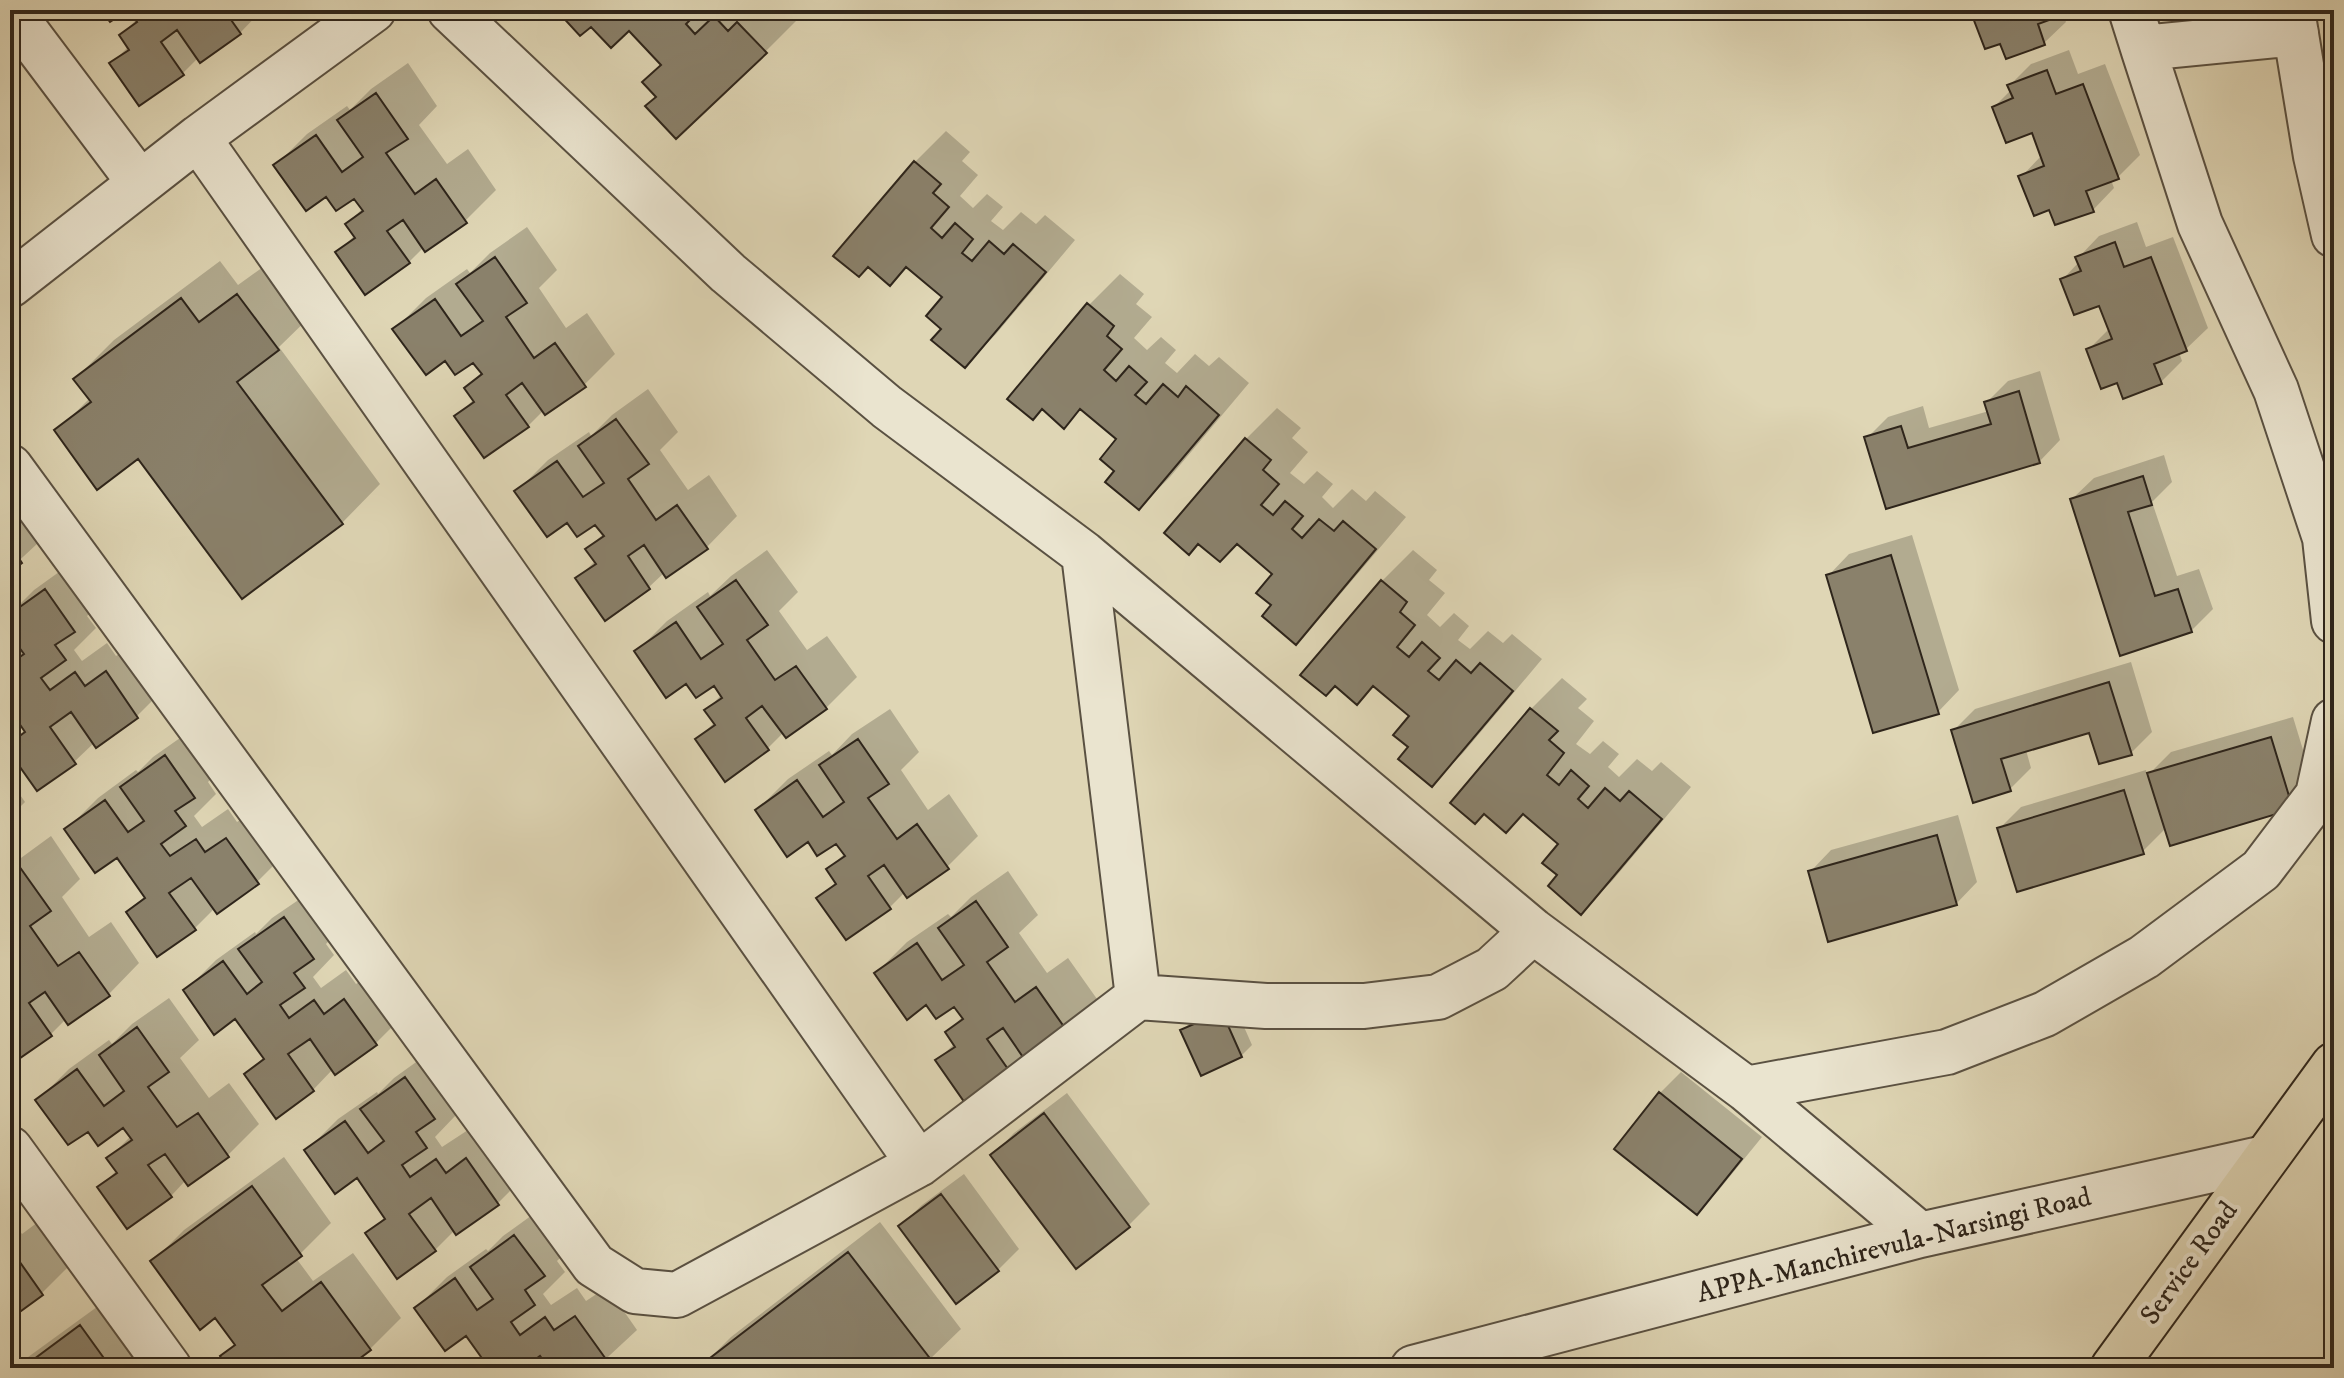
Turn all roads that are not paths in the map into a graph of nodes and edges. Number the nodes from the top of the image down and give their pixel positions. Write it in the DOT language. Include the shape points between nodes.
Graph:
graph roads {
  1 [pos="10,10"];
  2 [pos="373,10"];
  3 [pos="450,10"];
  4 [pos="2294,21"];
  5 [pos="2137,29"];
  6 [pos="198,138"];
  7 [pos="140,183"];
  8 [pos="2334,235"];
  9 [pos="10,285"];
  10 [pos="10,467"];
  11 [pos="1084,554"];
  12 [pos="2334,621"];
  13 [pos="2334,721"];
  14 [pos="1533,931"];
  15 [pos="1138,997"];
  16 [pos="2334,1065"];
  17 [pos="1746,1089"];
  18 [pos="10,1149"];
  19 [pos="2265,1158"];
  20 [pos="919,1164"];
  21 [pos="1920,1235"];
  22 [pos="169,1368"];
  23 [pos="1413,1368"];
  24 [pos="2113,1368"];
  1 -- 7 [label="street"];
  2 -- 6 [label="street"];
  3 -- 11 [label="street" via="728,273 887,407"];
  4 -- 5 [label="street"];
  4 -- 8 [label="street"];
  5 -- 12 [label="street" via="2200,224 2276,390 2325,538"];
  6 -- 7 [label="street"];
  6 -- 20 [label="street"];
  7 -- 9 [label="street"];
  10 -- 20 [label="street" via="594,1265 635,1291 677,1295"];
  11 -- 14 [label="street"];
  11 -- 15 [label="street"];
  13 -- 17 [label="street" via="2318,795 2261,870 2144,957 2045,1014 1947,1052"];
  14 -- 15 [label="street" via="1492,969 1438,997 1364,1006 1266,1006"];
  14 -- 17 [label="street"];
  15 -- 20 [label="street"];
  16 -- 19 [label="main road"];
  17 -- 21 [label="street"];
  18 -- 22 [label="street"];
  19 -- 21 [label="street, APPA-Manchirevula-Narsingi Road"];
  19 -- 24 [label="main road, Service Road"];
  21 -- 23 [label="street, APPA-Manchirevula-Narsingi Road"];
}
